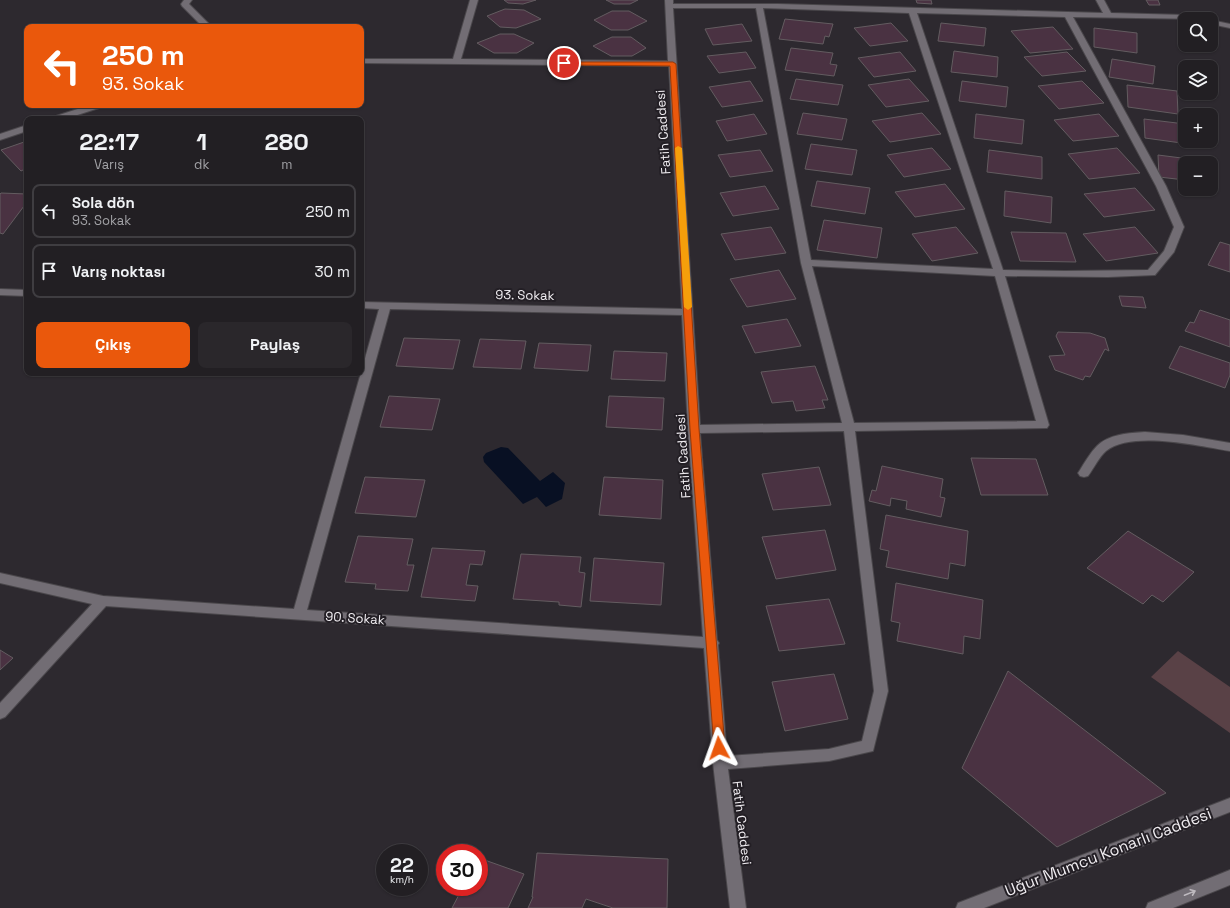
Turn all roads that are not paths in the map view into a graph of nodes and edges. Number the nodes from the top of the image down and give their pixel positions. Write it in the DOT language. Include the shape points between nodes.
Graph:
graph roads {
  1 [pos="188,0"];
  2 [pos="474,0"];
  3 [pos="1100,0"];
  4 [pos="669,3"];
  5 [pos="778,3"];
  6 [pos="759,6"];
  7 [pos="912,11"];
  8 [pos="1067,14"];
  9 [pos="1108,15"];
  10 [pos="1178,17"];
  11 [pos="1218,23"];
  12 [pos="205,24"];
  13 [pos="1230,26"];
  14 [pos="364,61"];
  15 [pos="456,62"];
  16 [pos="673,64"];
  17 [pos="90,108"];
  18 [pos="65,116"];
  19 [pos="24,129"];
  20 [pos="0,137"];
  21 [pos="806,263"];
  22 [pos="999,273"];
  23 [pos="0,292"];
  24 [pos="24,293"];
  25 [pos="364,305"];
  26 [pos="385,306"];
  27 [pos="688,312"];
  28 [pos="849,428"];
  29 [pos="694,429"];
  30 [pos="1230,447"];
  31 [pos="1084,473"];
  32 [pos="0,578"];
  33 [pos="103,601"];
  34 [pos="299,614"];
  35 [pos="712,643"];
  36 [pos="0,713"];
  37 [pos="720,763"];
  38 [pos="1230,806"];
  39 [pos="1230,877"];
  40 [pos="738,908"];
  41 [pos="964,908"];
  42 [pos="1154,908"];
  1 -- 12 [label="street" via="185,4"];
  2 -- 15 [label="street"];
  3 -- 9 [label="street"];
  4 -- 6 [label="street"];
  4 -- 16 [label="street, Fatih Caddesi"];
  5 -- 6 [label="street"];
  5 -- 7 [label="street"];
  6 -- 21 [label="street"];
  7 -- 8 [label="street" via="945,9"];
  7 -- 22 [label="street"];
  8 -- 9 [label="street"];
  8 -- 22 [label="street" via="1161,186 1179,227 1169,252 1151,273"];
  9 -- 10 [label="street"];
  11 -- 13 [label="street"];
  14 -- 15 [label="street"];
  15 -- 16 [label="street"];
  16 -- 27 [label="street, Fatih Caddesi"];
  17 -- 18 [label="street"];
  19 -- 20 [label="street"];
  21 -- 22 [label="street"];
  21 -- 28 [label="street"];
  22 -- 28 [label="street" via="1043,425"];
  23 -- 24 [label="street"];
  25 -- 26 [label="street, 93. Sokak"];
  26 -- 27 [label="street, 93. Sokak"];
  26 -- 34 [label="street"];
  27 -- 29 [label="street, Fatih Caddesi"];
  28 -- 29 [label="street"];
  28 -- 37 [label="street" via="881,691 868,746 829,755"];
  29 -- 35 [label="street, Fatih Caddesi"];
  30 -- 31 [label="street" via="1146,436 1122,439 1103,447"];
  32 -- 33 [label="street, 90. Sokak"];
  33 -- 34 [label="street, 90. Sokak"];
  33 -- 36 [label="street"];
  34 -- 35 [label="street, 90. Sokak"];
  35 -- 37 [label="street, Fatih Caddesi"];
  37 -- 40 [label="street, Fatih Caddesi"];
  38 -- 41 [label="street, Uğur Mumcu Konarlı Caddesi"];
  42 -- 39 [label="street, one-way"];
}
